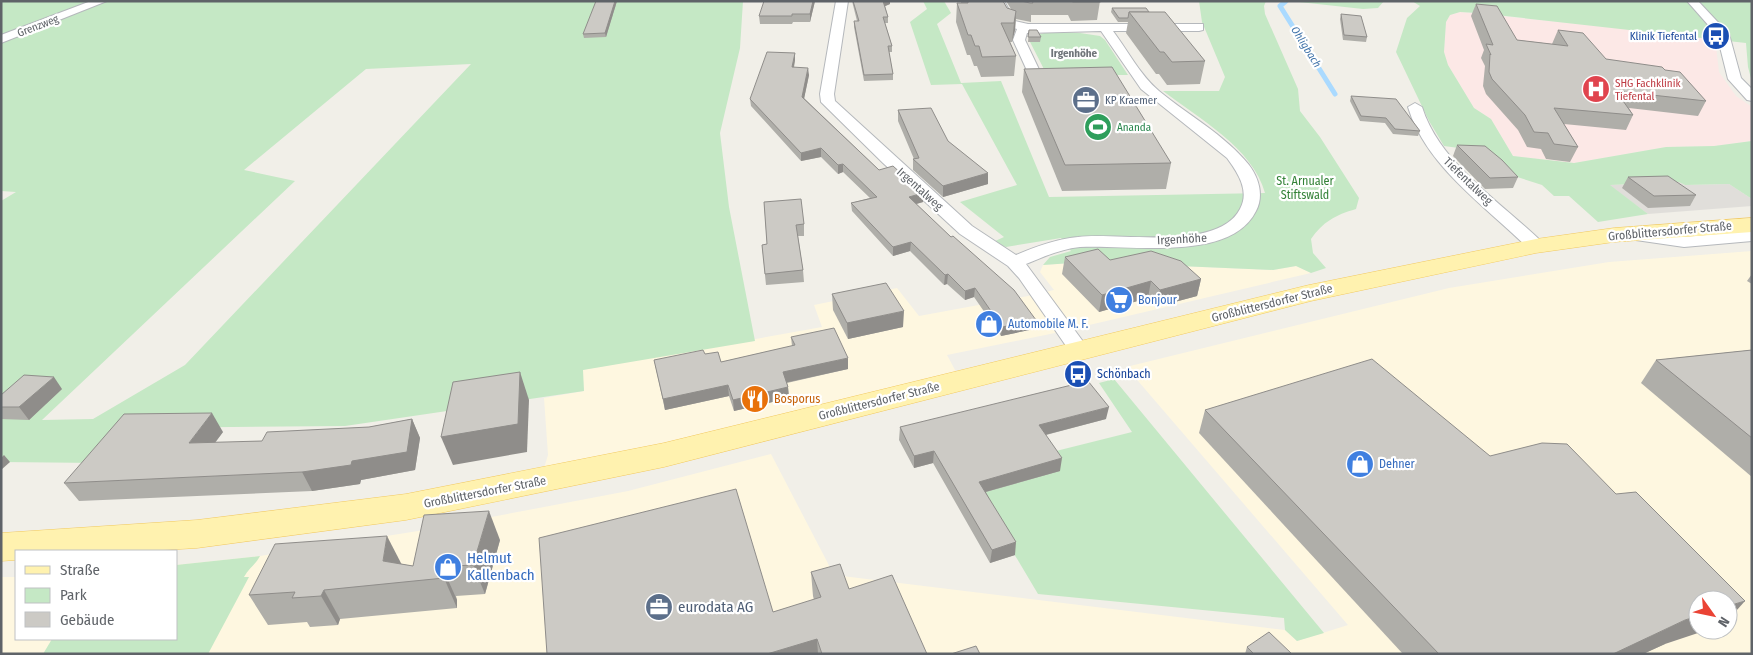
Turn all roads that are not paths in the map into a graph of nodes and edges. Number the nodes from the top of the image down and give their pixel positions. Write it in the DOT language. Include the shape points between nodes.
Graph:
graph roads {
  1 [pos="102,1"];
  2 [pos="842,1"];
  3 [pos="998,1"];
  4 [pos="1692,1"];
  5 [pos="1199,27"];
  6 [pos="1027,28"];
  7 [pos="1106,29"];
  8 [pos="1,39"];
  9 [pos="1050,87"];
  10 [pos="1752,97"];
  11 [pos="1416,107"];
  12 [pos="1752,225"];
  13 [pos="1631,234"];
  14 [pos="1752,236"];
  15 [pos="1536,246"];
  16 [pos="1014,262"];
  17 [pos="1080,351"];
  18 [pos="1,547"];
  1 -- 8 [label="street, Grenzweg"];
  2 -- 16 [label="street, Irgentalweg" via="827,94 830,105 966,230"];
  3 -- 6 [label="street" via="1007,20"];
  4 -- 10 [label="street" via="1723,34 1735,79"];
  5 -- 7 [label="street"];
  6 -- 7 [label="street"];
  6 -- 9 [label="street" via="1021,31 1019,40 1040,85"];
  7 -- 16 [label="street, Irgenhöhe" via="1154,94 1208,133 1233,156 1253,193 1250,211 1235,228 1211,238 1080,242 1050,248"];
  11 -- 15 [label="street, Tiefentalweg" via="1416,115 1440,154"];
  12 -- 13 [label="main road, Großblittersdorfer Straße"];
  13 -- 14 [label="street" via="1684,242"];
  13 -- 15 [label="main road, Großblittersdorfer Straße"];
  15 -- 17 [label="main road, Großblittersdorfer Straße" via="1309,293"];
  16 -- 17 [label="street, Irgentalweg"];
  17 -- 18 [label="main road, Großblittersdorfer Straße" via="625,464 406,507 198,534"];
}
